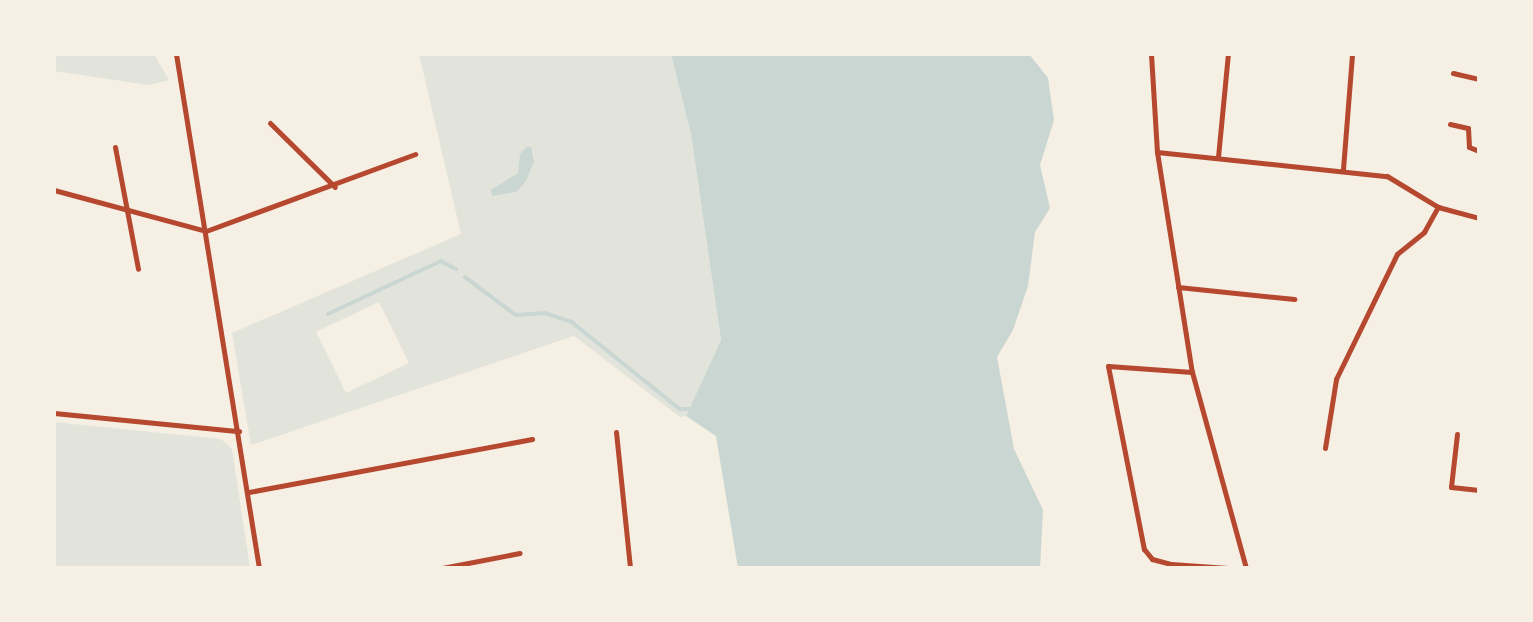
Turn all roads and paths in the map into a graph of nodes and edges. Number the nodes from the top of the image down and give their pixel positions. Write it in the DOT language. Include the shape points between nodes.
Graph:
graph roads {
  1 [pos="176,54"];
  2 [pos="1151,54"];
  3 [pos="1228,54"];
  4 [pos="1352,54"];
  5 [pos="1453,73"];
  6 [pos="1479,79"];
  7 [pos="270,123"];
  8 [pos="1450,124"];
  9 [pos="115,148"];
  10 [pos="1479,151"];
  11 [pos="1157,152"];
  12 [pos="415,154"];
  13 [pos="1218,157"];
  14 [pos="1343,169"];
  15 [pos="335,187"];
  16 [pos="54,190"];
  17 [pos="1438,207"];
  18 [pos="129,209"];
  19 [pos="1479,218"];
  20 [pos="205,231"];
  21 [pos="138,269"];
  22 [pos="1178,287"];
  23 [pos="1294,299"];
  24 [pos="1192,372"];
  25 [pos="54,413"];
  26 [pos="239,431"];
  27 [pos="617,432"];
  28 [pos="1457,434"];
  29 [pos="532,439"];
  30 [pos="1325,448"];
  31 [pos="1479,490"];
  32 [pos="249,492"];
  33 [pos="520,553"];
  34 [pos="260,568"];
  35 [pos="442,568"];
  36 [pos="630,568"];
  37 [pos="1228,568"];
  38 [pos="1246,568"];
  1 -- 20 [label="street"];
  2 -- 11 [label="street"];
  3 -- 13 [label="street"];
  4 -- 14 [label="street"];
  5 -- 6 [label="street"];
  7 -- 15 [label="street"];
  8 -- 10 [label="street" via="1468,128 1469,147"];
  9 -- 18 [label="street"];
  11 -- 13 [label="street"];
  11 -- 22 [label="street"];
  12 -- 15 [label="street"];
  13 -- 14 [label="street"];
  14 -- 17 [label="street" via="1387,176"];
  15 -- 20 [label="street"];
  16 -- 18 [label="street"];
  17 -- 19 [label="street"];
  17 -- 30 [label="street" via="1424,232 1397,254 1336,379"];
  18 -- 20 [label="street"];
  18 -- 21 [label="street"];
  20 -- 26 [label="street"];
  22 -- 23 [label="street"];
  22 -- 24 [label="street"];
  24 -- 37 [label="street" via="1108,366 1144,549 1152,559 1171,564"];
  24 -- 38 [label="street"];
  25 -- 26 [label="street" via="128,424"];
  26 -- 32 [label="street"];
  27 -- 36 [label="street"];
  28 -- 31 [label="street" via="1451,487"];
  29 -- 32 [label="street"];
  32 -- 34 [label="street"];
  33 -- 35 [label="street"];
}
